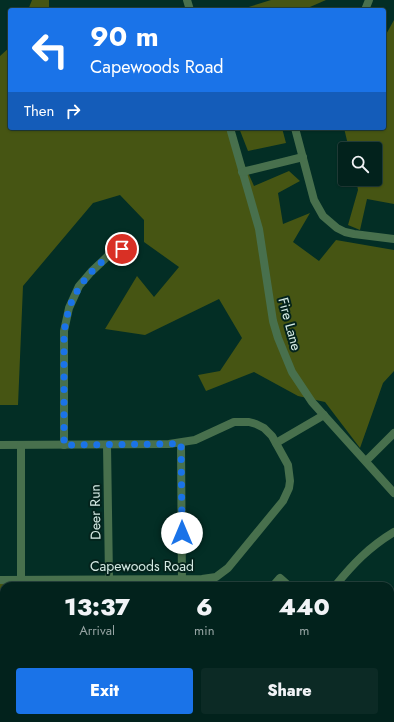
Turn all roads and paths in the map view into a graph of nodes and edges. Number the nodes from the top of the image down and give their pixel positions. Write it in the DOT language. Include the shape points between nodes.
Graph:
graph roads {
  1 [pos="231,130"];
  2 [pos="296,130"];
  3 [pos="303,157"];
  4 [pos="242,172"];
  5 [pos="394,239"];
  6 [pos="127,249"];
  7 [pos="324,415"];
  8 [pos="394,433"];
  9 [pos="181,443"];
  10 [pos="276,443"];
  11 [pos="21,445"];
  12 [pos="64,445"];
  13 [pos="107,445"];
  14 [pos="0,446"];
  15 [pos="366,461"];
  16 [pos="394,493"];
  17 [pos="394,532"];
  18 [pos="109,578"];
  19 [pos="0,580"];
  20 [pos="21,580"];
  21 [pos="182,582"];
  22 [pos="276,582"];
  23 [pos="284,582"];
  24 [pos="338,582"];
  1 -- 4 [label="street, Fire Lane"];
  2 -- 3 [label="street"];
  3 -- 4 [label="street"];
  3 -- 5 [label="street" via="314,200 330,223 354,234"];
  4 -- 7 [label="street, Fire Lane" via="259,229 273,321 278,338 292,372"];
  6 -- 12 [label="street" via="110,254 91,272 79,286 69,308 64,331"];
  7 -- 10 [label="street"];
  7 -- 15 [label="street, Fire Lane"];
  8 -- 15 [label="street"];
  9 -- 10 [label="street, Capewoods Road" via="242,421 264,428"];
  9 -- 13 [label="street, Capewoods Road"];
  9 -- 21 [label="street"];
  10 -- 21 [label="street, Capewoods Road" via="290,474 289,488 283,501 223,573"];
  11 -- 12 [label="street, Capewoods Road"];
  11 -- 14 [label="street, Capewoods Road"];
  11 -- 20 [label="street"];
  12 -- 13 [label="street, Capewoods Road"];
  13 -- 18 [label="street, Deer Run"];
  15 -- 16 [label="street, Fire Lane"];
  17 -- 24 [label="street" via="368,550"];
  18 -- 20 [label="street, Capewoods Road"];
  18 -- 21 [label="street, Capewoods Road"];
  19 -- 20 [label="street, Capewoods Road"];
  22 -- 23 [label="street" via="280,578"];
}
